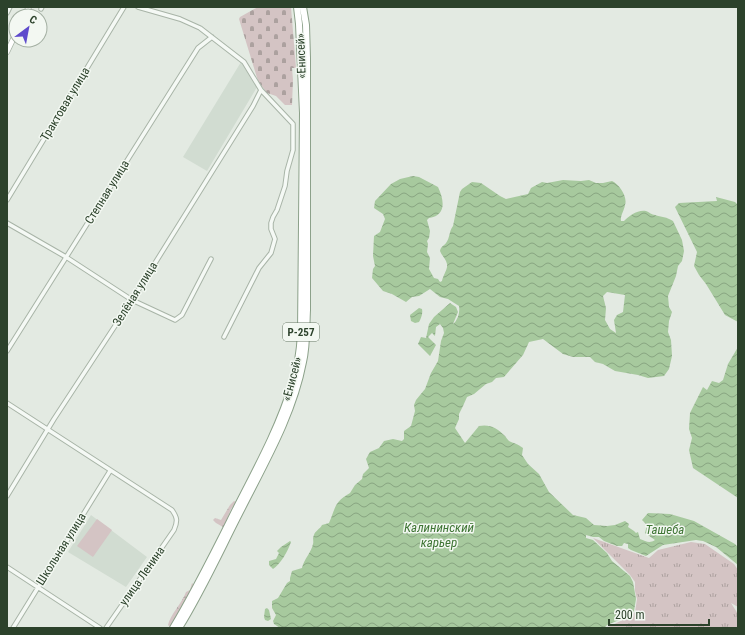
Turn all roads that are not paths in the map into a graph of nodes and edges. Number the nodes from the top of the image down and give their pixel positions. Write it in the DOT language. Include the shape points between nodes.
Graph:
graph roads {
  1 [pos="10,7"];
  2 [pos="124,7"];
  3 [pos="138,7"];
  4 [pos="297,7"];
  5 [pos="303,7"];
  6 [pos="7,13"];
  7 [pos="212,37"];
  8 [pos="261,90"];
  9 [pos="7,200"];
  10 [pos="7,223"];
  11 [pos="66,257"];
  12 [pos="212,259"];
  13 [pos="132,300"];
  14 [pos="224,336"];
  15 [pos="7,351"];
  16 [pos="7,403"];
  17 [pos="48,430"];
  18 [pos="110,470"];
  19 [pos="7,496"];
  20 [pos="7,567"];
  21 [pos="38,586"];
  22 [pos="12,628"];
  23 [pos="100,628"];
  24 [pos="106,628"];
  25 [pos="173,628"];
  26 [pos="179,628"];
  1 -- 6 [label="street"];
  2 -- 9 [label="street, Трактовая улица"];
  3 -- 7 [label="street" via="193,24"];
  4 -- 25 [label="highway, «Енисей» / Р-257" via="303,113 299,357 294,381 279,422"];
  5 -- 26 [label="highway, «Енисей» / Р-257" via="307,58 307,310 304,362 298,387 278,437"];
  7 -- 8 [label="street" via="244,62"];
  7 -- 11 [label="street, Степная улица" via="198,48"];
  8 -- 13 [label="street, Зелёная улица"];
  8 -- 14 [label="street" via="293,124 293,150 285,186 270,223 275,239 271,253 259,268"];
  10 -- 11 [label="street"];
  11 -- 13 [label="street"];
  11 -- 15 [label="street, Степная улица"];
  12 -- 13 [label="street" via="182,315 175,320"];
  13 -- 17 [label="street, Зелёная улица"];
  16 -- 17 [label="street"];
  17 -- 18 [label="street"];
  17 -- 19 [label="street, Зелёная улица"];
  18 -- 21 [label="street, Школьная улица"];
  18 -- 24 [label="street, улица Ленина" via="172,510 177,523"];
  20 -- 21 [label="street"];
  21 -- 22 [label="street, Школьная улица"];
  21 -- 23 [label="street"];
}
